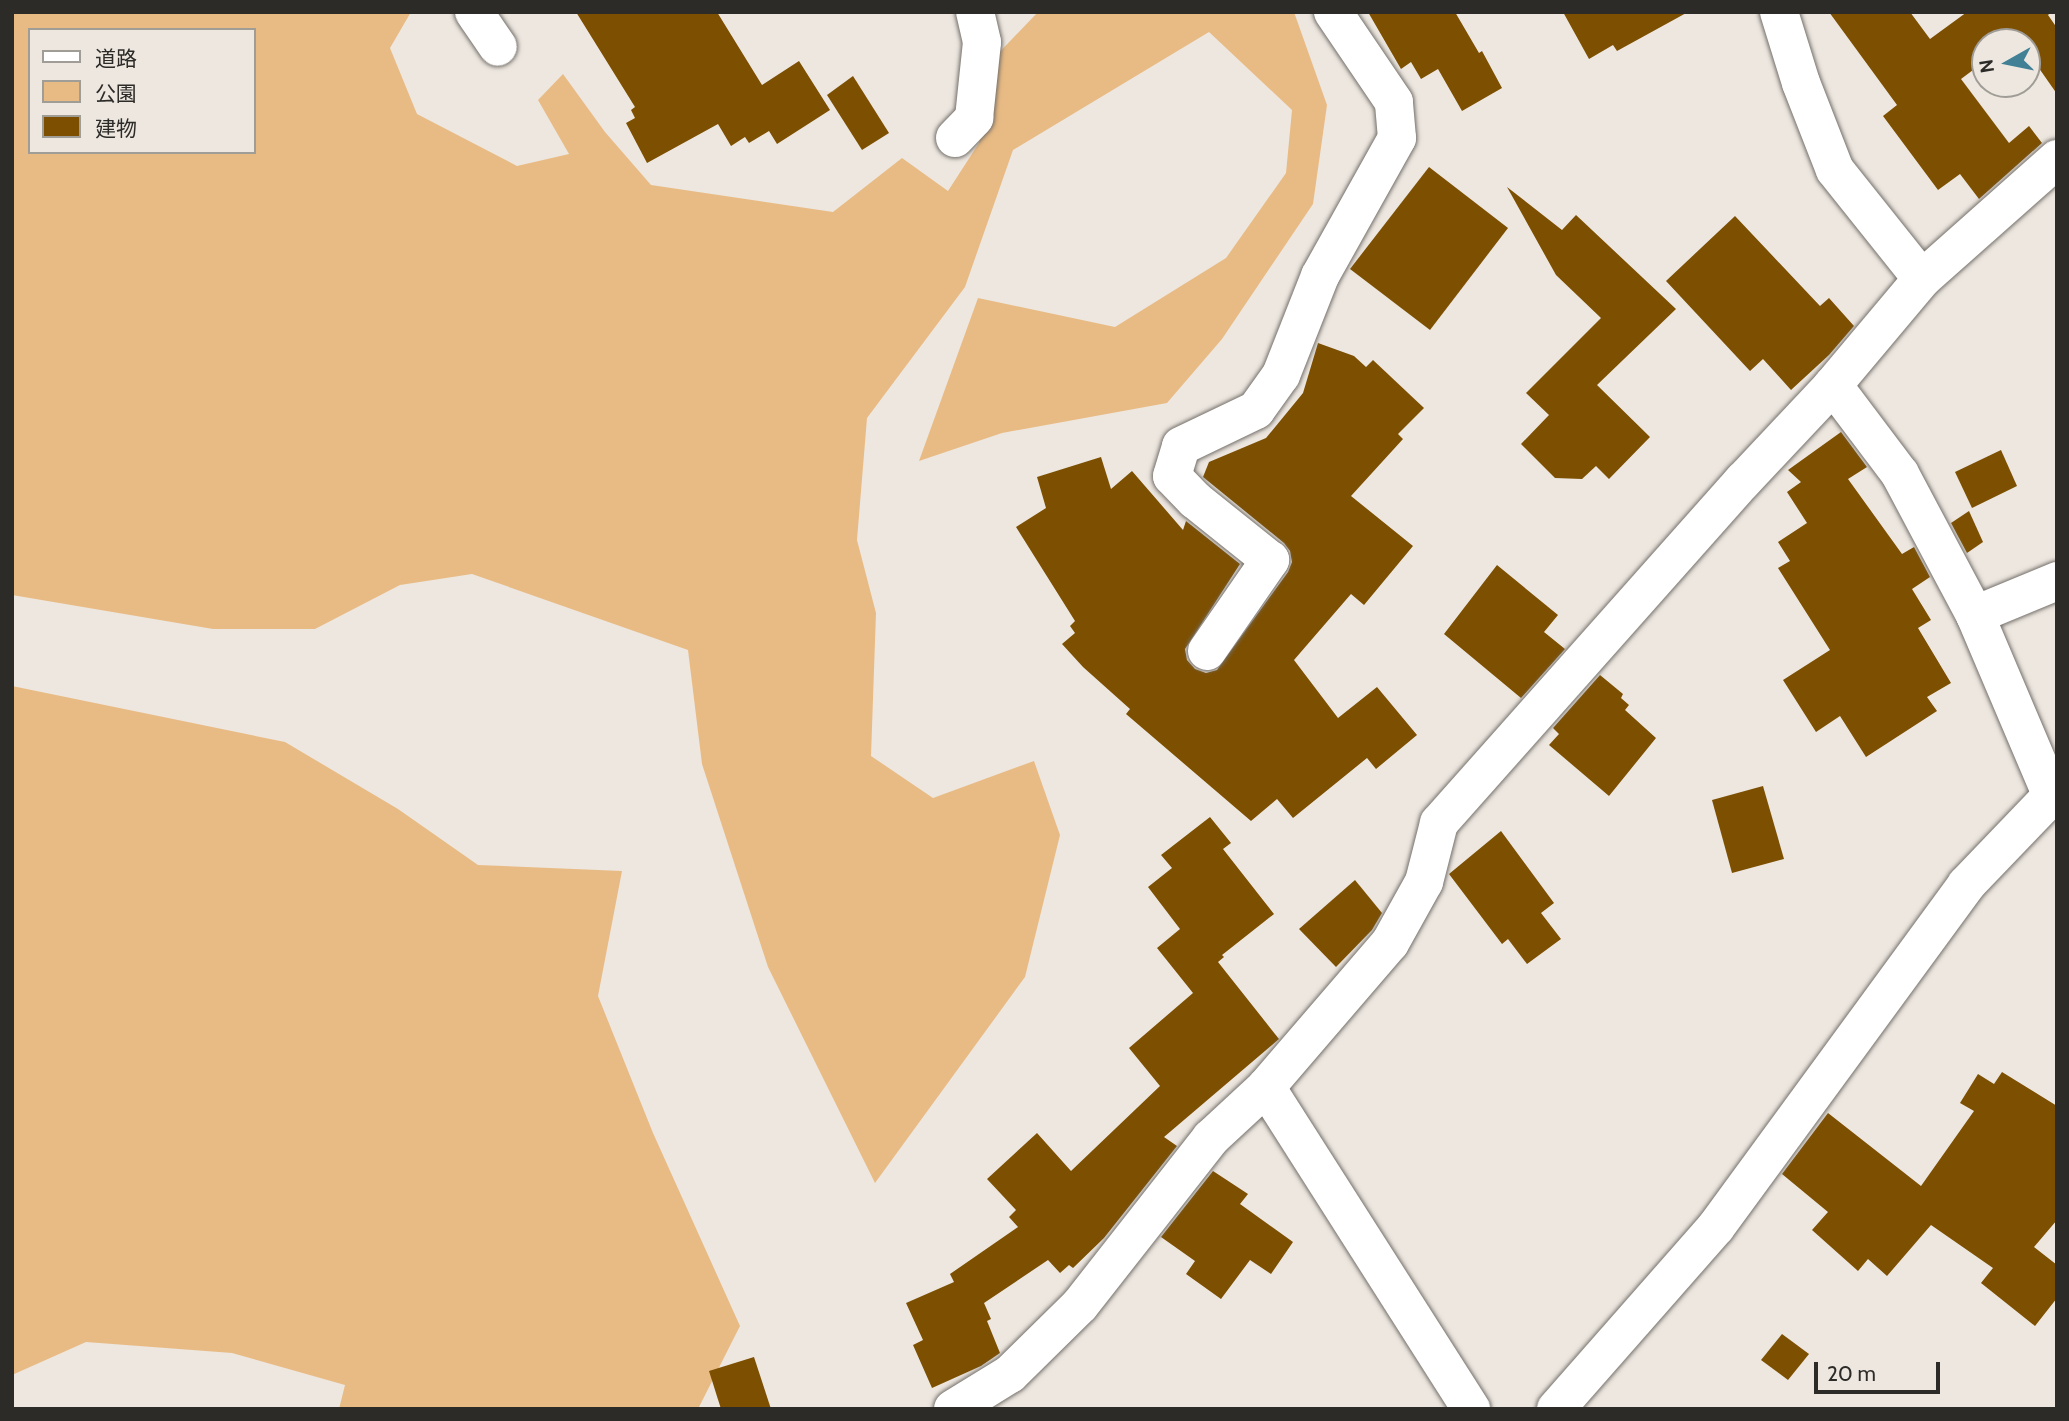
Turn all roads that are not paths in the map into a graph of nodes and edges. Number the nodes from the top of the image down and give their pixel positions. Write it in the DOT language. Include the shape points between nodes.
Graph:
graph roads {
  1 [pos="474,12"];
  2 [pos="975,12"];
  3 [pos="1333,12"];
  4 [pos="1779,12"];
  5 [pos="498,47"];
  6 [pos="955,138"];
  7 [pos="2057,159"];
  8 [pos="1922,279"];
  9 [pos="1833,385"];
  10 [pos="2057,581"];
  11 [pos="1975,615"];
  12 [pos="1207,651"];
  13 [pos="2054,792"];
  14 [pos="1266,1087"];
  15 [pos="953,1409"];
  16 [pos="1471,1409"];
  17 [pos="1556,1409"];
  1 -- 5 [label="street"];
  2 -- 6 [label="street" via="982,42 974,118"];
  3 -- 12 [label="street" via="1394,102 1397,138 1320,276 1280,375 1268,393 1256,410 1181,446 1172,475 1195,500 1270,560"];
  4 -- 8 [label="street" via="1835,170"];
  7 -- 8 [label="street"];
  8 -- 9 [label="street"];
  9 -- 11 [label="street" via="1900,474"];
  9 -- 14 [label="street" via="1439,823 1424,882 1390,943"];
  10 -- 11 [label="street"];
  11 -- 13 [label="street"];
  13 -- 17 [label="street" via="1966,885 1716,1227"];
  14 -- 15 [label="street" via="1211,1138 1080,1305 1010,1374"];
  14 -- 16 [label="street"];
}
